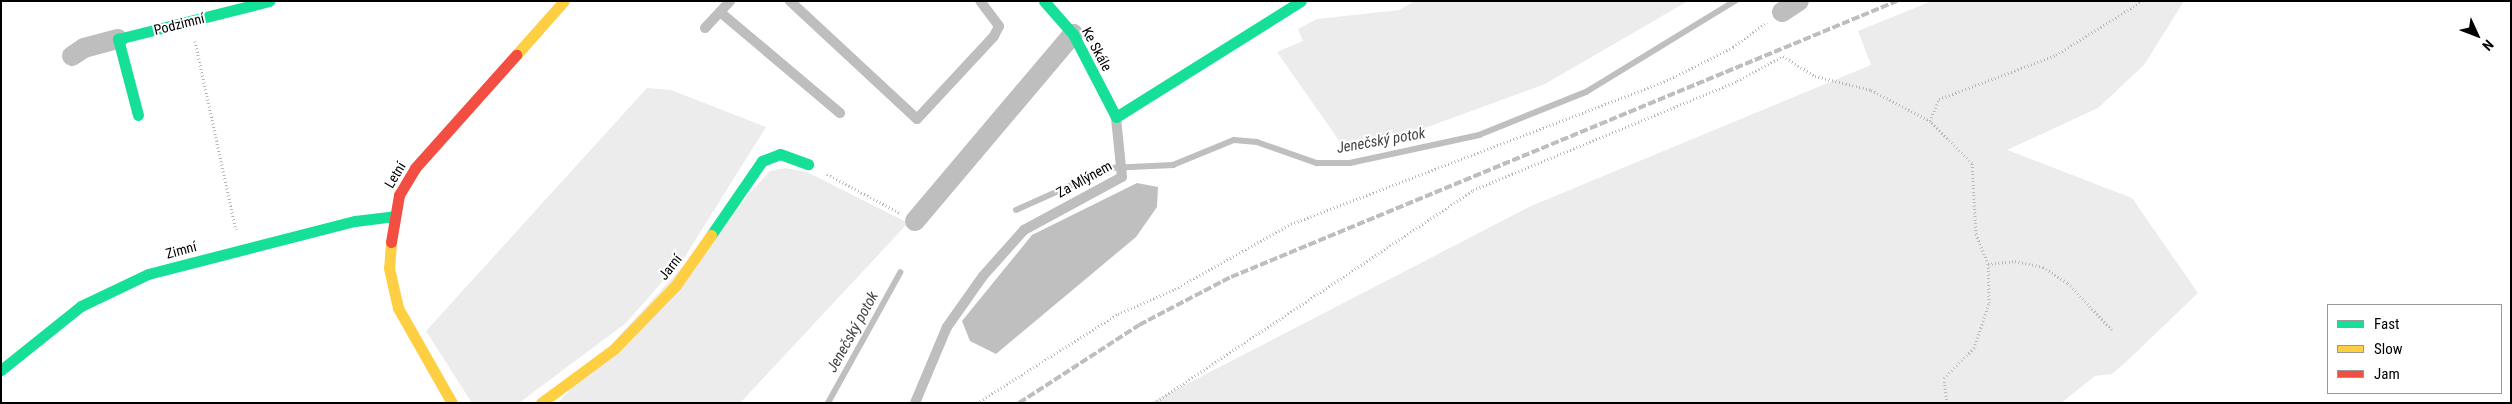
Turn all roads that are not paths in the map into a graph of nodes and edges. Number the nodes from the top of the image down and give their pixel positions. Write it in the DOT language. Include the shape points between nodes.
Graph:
graph roads {
  1 [pos="269,1"];
  2 [pos="564,1"];
  3 [pos="730,1"];
  4 [pos="790,1"];
  5 [pos="980,1"];
  6 [pos="1044,1"];
  7 [pos="1301,1"];
  8 [pos="1799,1"];
  9 [pos="720,12"];
  10 [pos="1782,12"];
  11 [pos="705,28"];
  12 [pos="1073,34"];
  13 [pos="118,39"];
  14 [pos="72,56"];
  15 [pos="840,113"];
  16 [pos="138,114"];
  17 [pos="1116,117"];
  18 [pos="808,164"];
  19 [pos="393,216"];
  20 [pos="914,221"];
  21 [pos="1,370"];
  22 [pos="452,403"];
  23 [pos="541,403"];
  24 [pos="915,403"];
  1 -- 13 [label="street, Podzimní"];
  2 -- 19 [label="street, Letní" via="416,168 399,195"];
  3 -- 9 [label="lane"];
  4 -- 5 [label="lane" via="918,119 994,36 999,26"];
  6 -- 12 [label="street, Ke Skále"];
  7 -- 17 [label="street"];
  8 -- 10 [label="street"];
  9 -- 11 [label="lane"];
  9 -- 15 [label="lane"];
  12 -- 17 [label="street, Ke Skále"];
  12 -- 20 [label="street"];
  13 -- 14 [label="street, Podzimní" via="84,48"];
  13 -- 16 [label="street"];
  17 -- 24 [label="lane, Za Mlýnem" via="1123,173 1039,219 1018,238 947,327"];
  18 -- 23 [label="street, Jarní" via="780,154 762,160 676,285 614,349"];
  19 -- 21 [label="street, Zimní" via="355,221 148,274 110,289 81,306"];
  19 -- 22 [label="street, Letní" via="389,268 398,308"];
}
